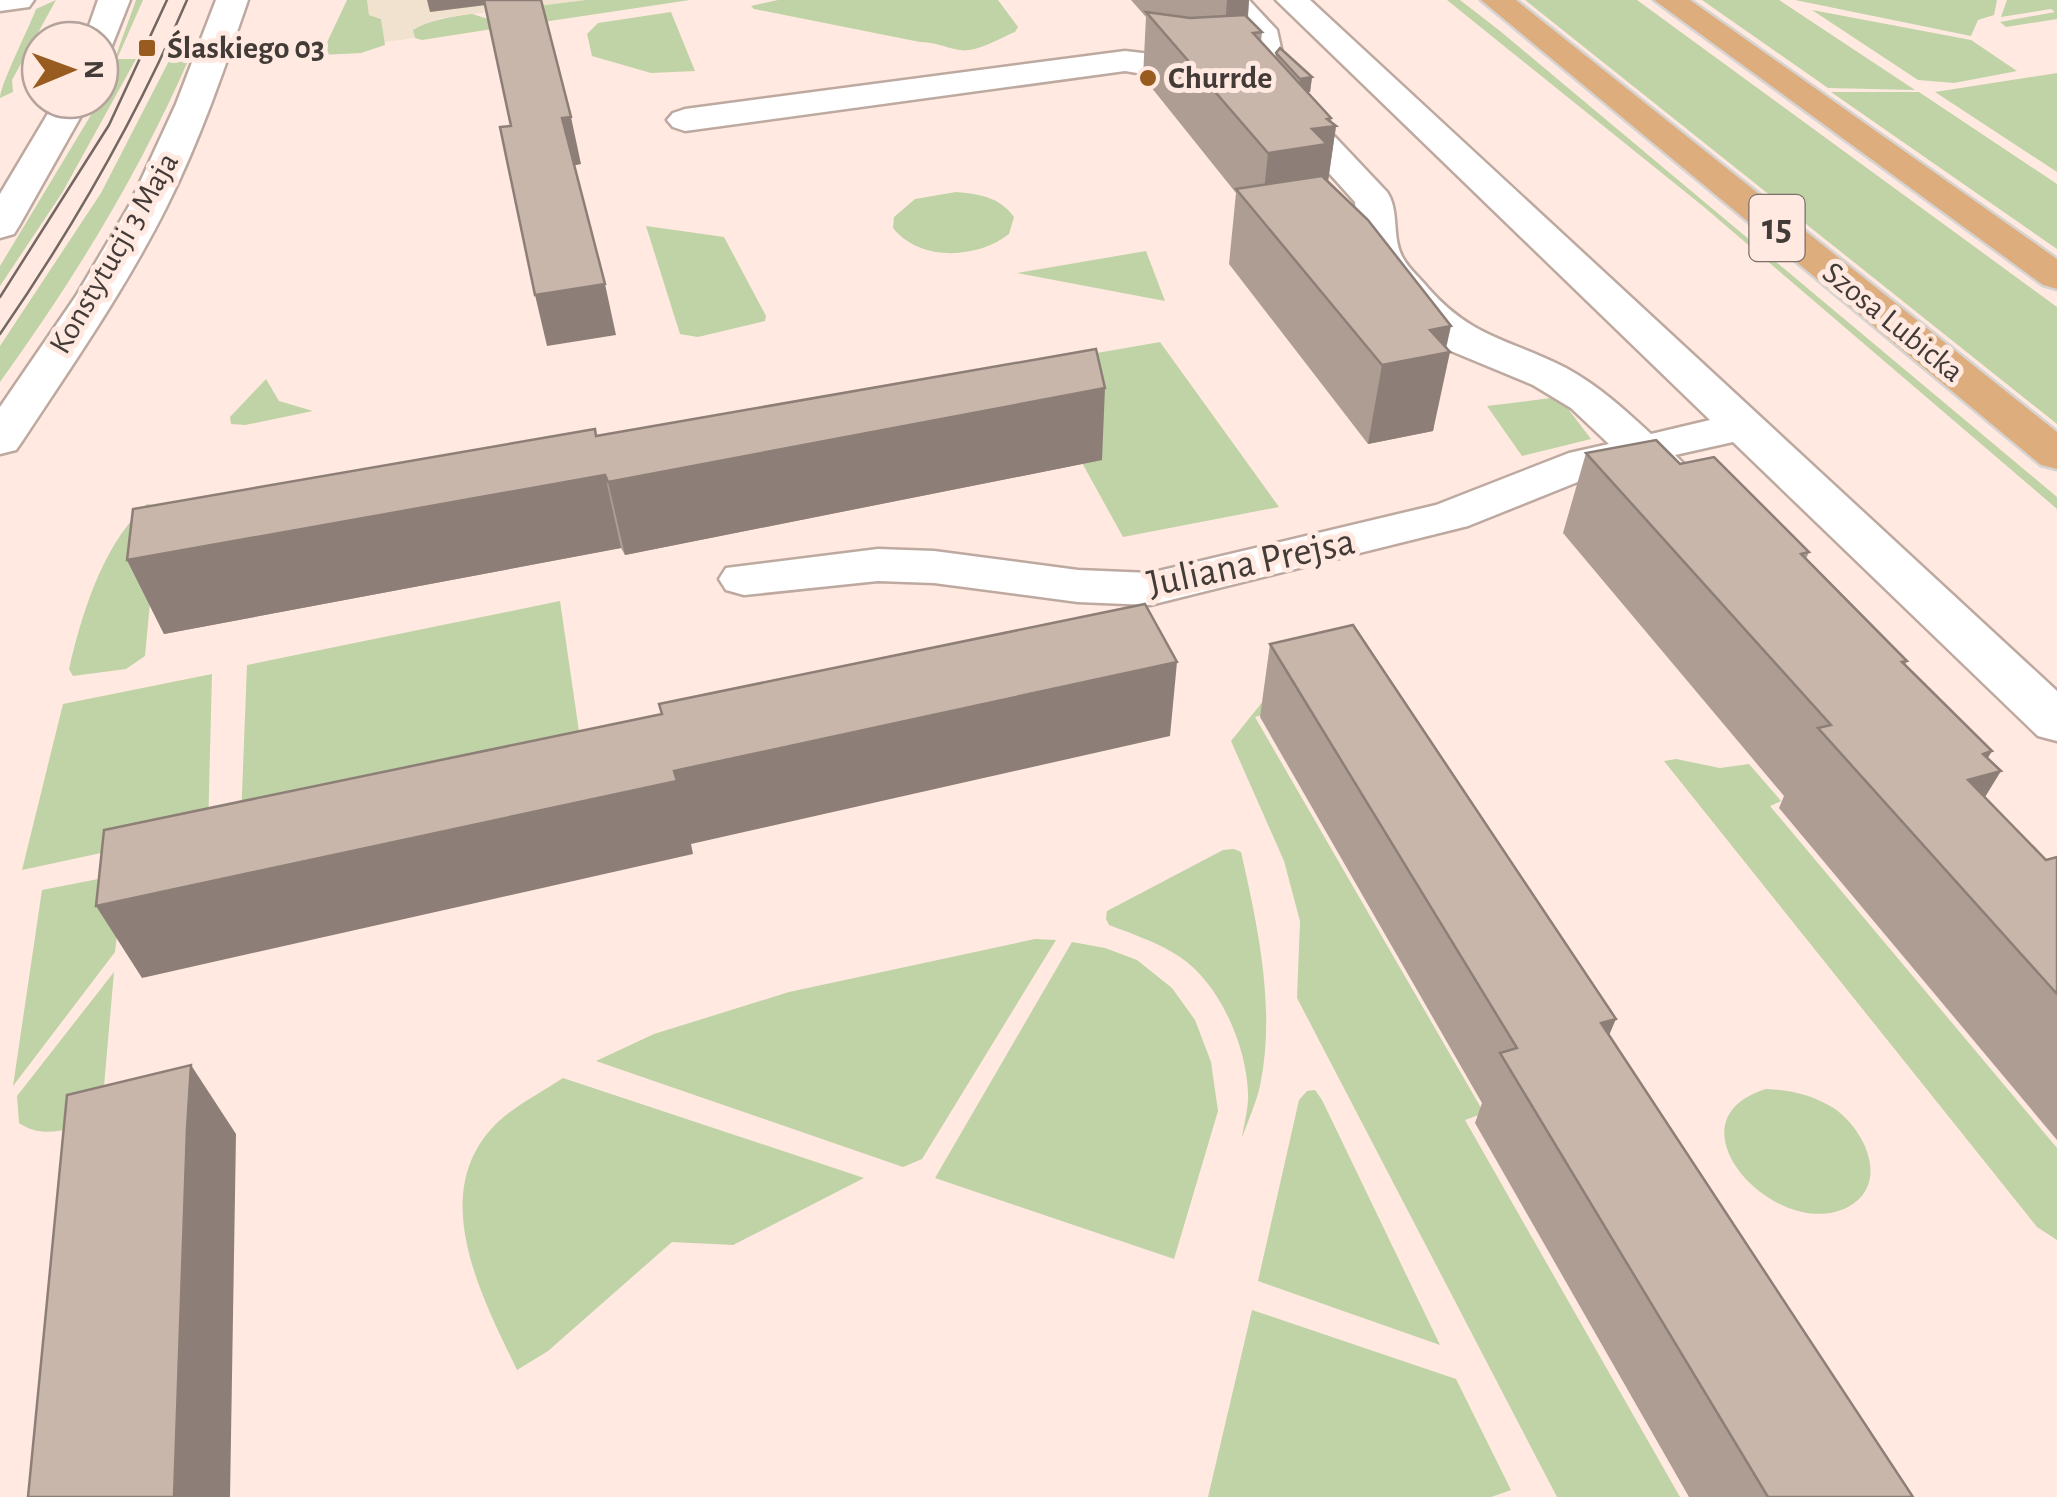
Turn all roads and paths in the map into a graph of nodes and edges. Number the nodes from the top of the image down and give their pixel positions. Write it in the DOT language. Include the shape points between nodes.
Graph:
graph roads {
  1 [pos="18,0"];
  2 [pos="232,0"];
  3 [pos="1231,0"];
  4 [pos="1292,0"];
  5 [pos="1497,0"];
  6 [pos="1670,0"];
  7 [pos="0,2"];
  8 [pos="1250,66"];
  9 [pos="61,120"];
  10 [pos="685,120"];
  11 [pos="0,226"];
  12 [pos="2057,277"];
  13 [pos="1742,426"];
  14 [pos="0,440"];
  15 [pos="1645,450"];
  16 [pos="2057,455"];
  17 [pos="1727,535"];
  18 [pos="744,579"];
  19 [pos="2057,722"];
  1 -- 7 [label="street"];
  2 -- 14 [label="street, Konstytucji 3 Maja" via="146,209"];
  3 -- 8 [label="street" via="1264,36 1266,52"];
  4 -- 13 [label="street"];
  5 -- 16 [label="main road, Szosa Lubicka / 15"];
  6 -- 12 [label="main road"];
  8 -- 10 [label="street" via="1185,70 1125,61"];
  8 -- 15 [label="street" via="1374,200 1384,261 1437,323 1587,399"];
  9 -- 11 [label="street"];
  13 -- 15 [label="street, Juliana Prejsa"];
  13 -- 19 [label="street"];
  15 -- 17 [label="street"];
  15 -- 18 [label="street, Juliana Prejsa" via="1570,469 1451,516 1150,589 878,565"];
}
